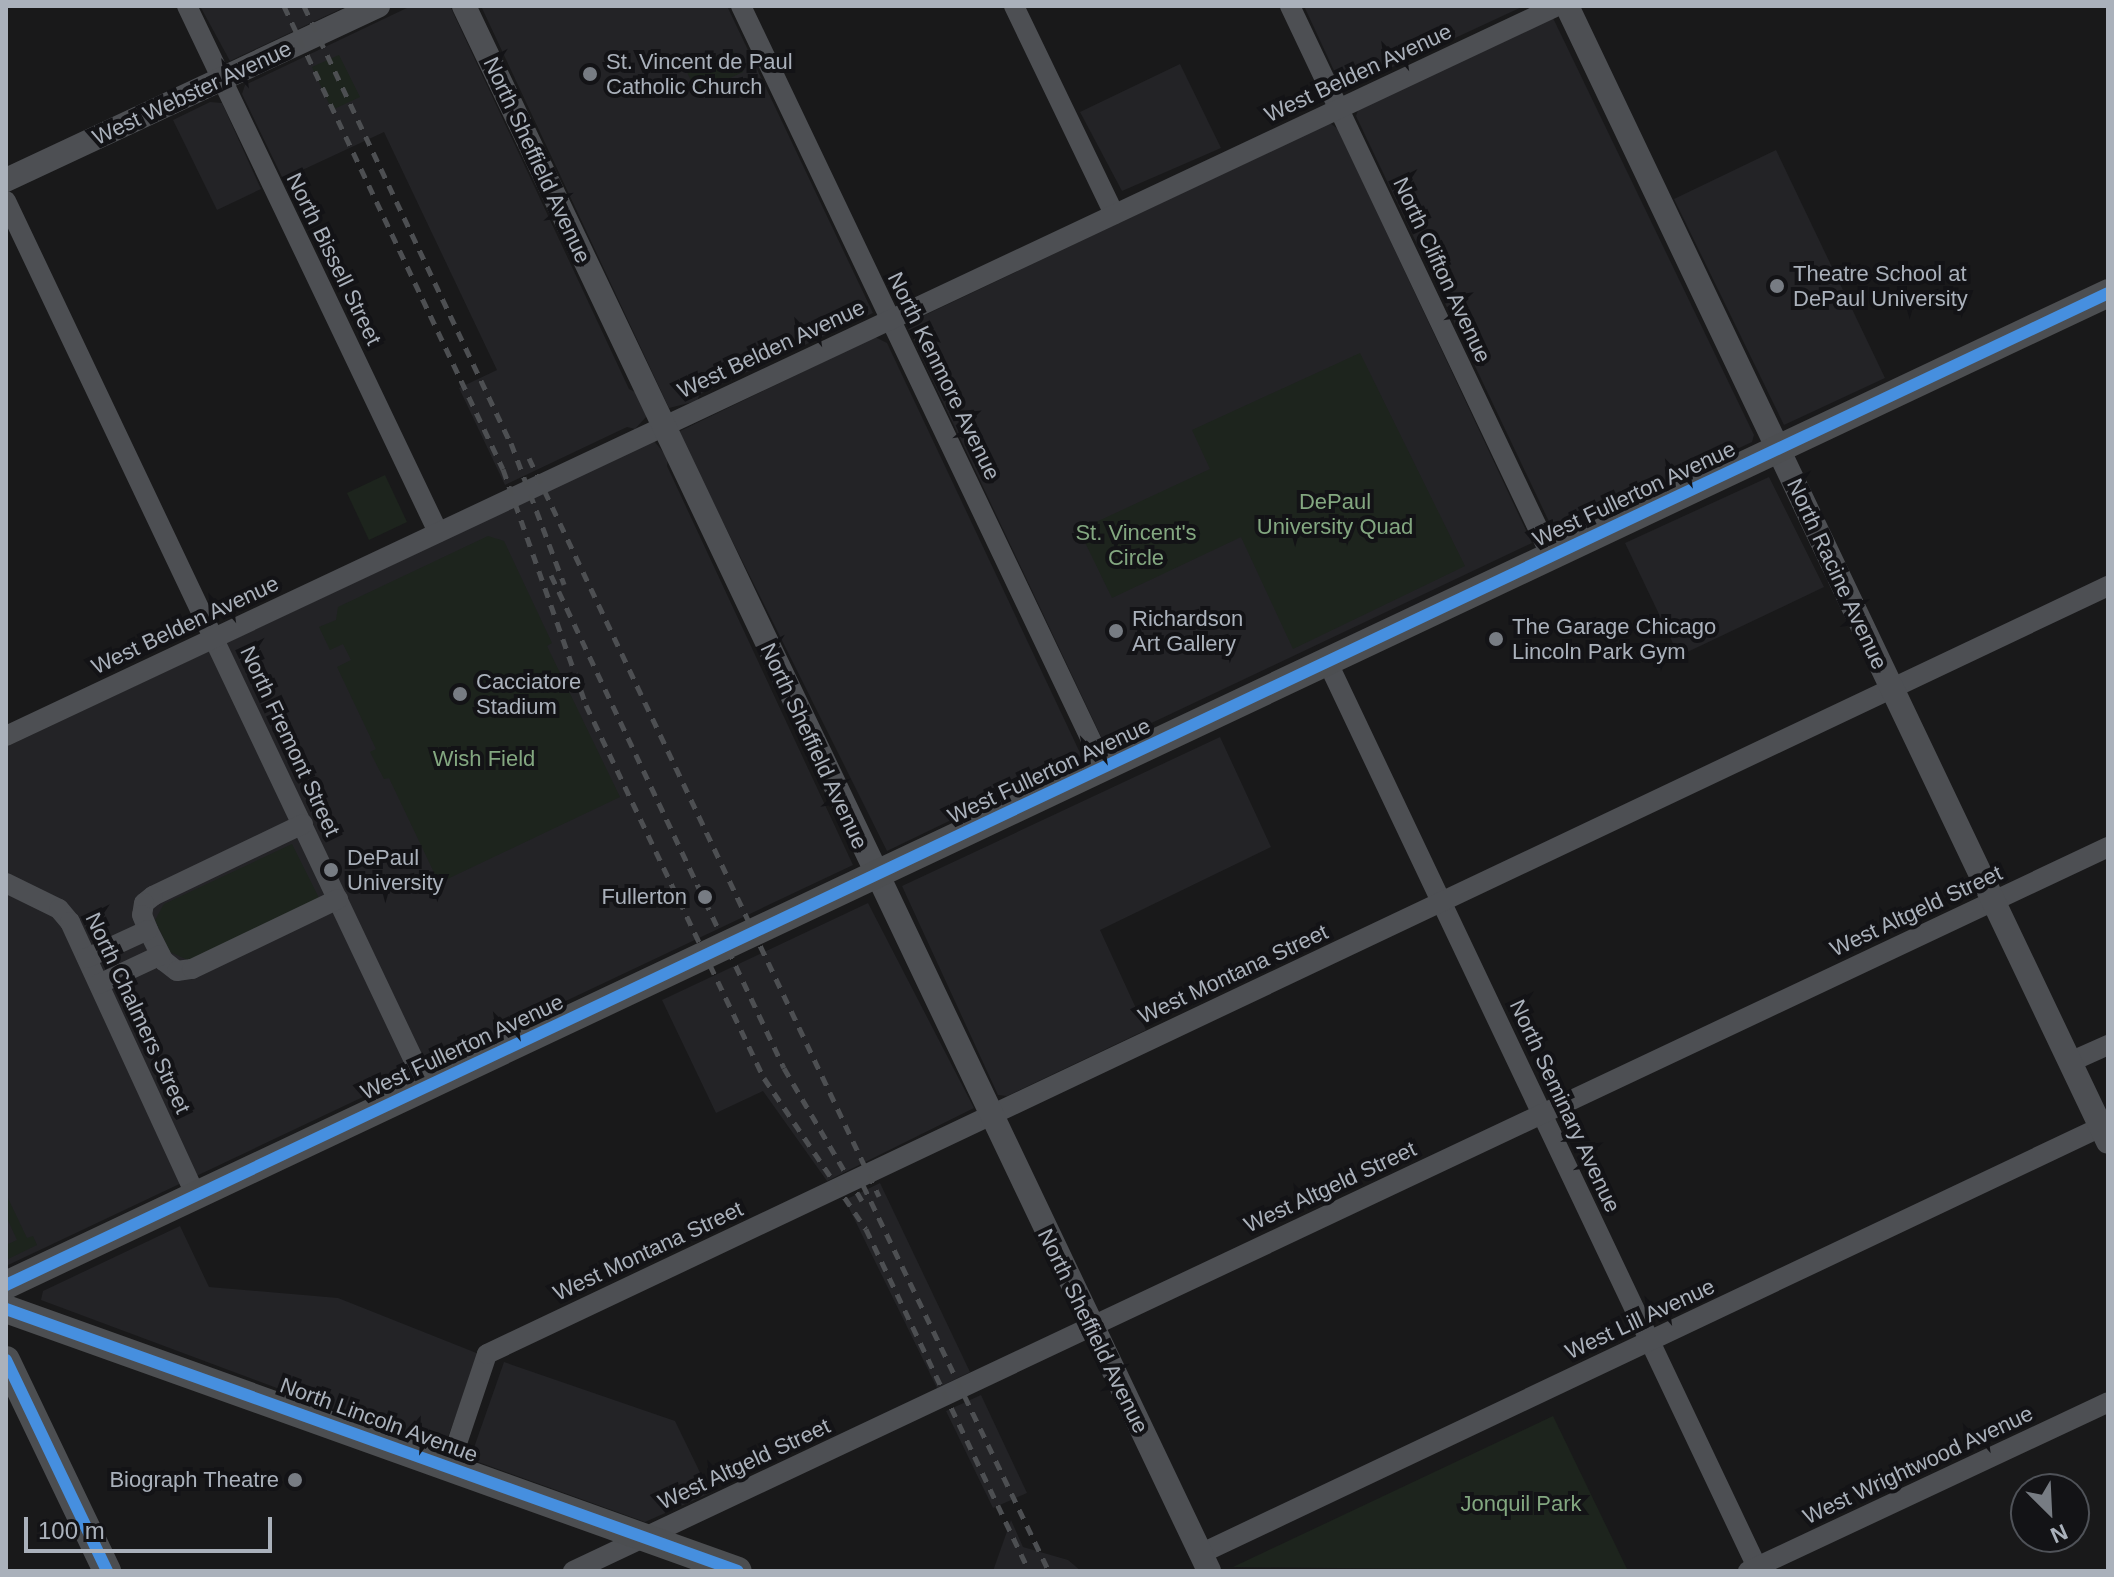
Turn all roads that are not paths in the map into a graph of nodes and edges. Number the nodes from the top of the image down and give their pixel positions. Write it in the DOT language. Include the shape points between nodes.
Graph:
graph roads {
  1 [pos="187,6"];
  2 [pos="378,6"];
  3 [pos="464,6"];
  4 [pos="741,6"];
  5 [pos="1014,6"];
  6 [pos="1290,6"];
  7 [pos="1557,6"];
  8 [pos="1567,6"];
  9 [pos="222,79"];
  10 [pos="1339,109"];
  11 [pos="6,180"];
  12 [pos="6,201"];
  13 [pos="1114,214"];
  14 [pos="2108,293"];
  15 [pos="890,320"];
  16 [pos="664,426"];
  17 [pos="1777,448"];
  18 [pos="438,532"];
  19 [pos="1551,556"];
  20 [pos="2108,586"];
  21 [pos="214,638"];
  22 [pos="1327,661"];
  23 [pos="1891,687"];
  24 [pos="6,736"];
  25 [pos="1104,767"];
  26 [pos="303,824"];
  27 [pos="2108,847"];
  28 [pos="875,875"];
  29 [pos="6,883"];
  30 [pos="338,899"];
  31 [pos="1441,901"];
  32 [pos="1993,902"];
  33 [pos="148,930"];
  34 [pos="161,955"];
  35 [pos="87,958"];
  36 [pos="99,984"];
  37 [pos="2108,1045"];
  38 [pos="2070,1062"];
  39 [pos="426,1086"];
  40 [pos="1542,1114"];
  41 [pos="990,1116"];
  42 [pos="2104,1135"];
  43 [pos="195,1194"];
  44 [pos="6,1285"];
  45 [pos="6,1309"];
  46 [pos="1091,1326"];
  47 [pos="1650,1341"];
  48 [pos="6,1360"];
  49 [pos="2108,1402"];
  50 [pos="449,1467"];
  51 [pos="646,1537"];
  52 [pos="1204,1562"];
  53 [pos="1755,1570"];
  54 [pos="107,1571"];
  55 [pos="573,1571"];
  56 [pos="738,1571"];
  1 -- 9 [label="street, North Bissell Street"];
  2 -- 9 [label="street, West Webster Avenue"];
  3 -- 16 [label="street, North Sheffield Avenue"];
  4 -- 15 [label="street, North Kenmore Avenue"];
  5 -- 13 [label="street"];
  6 -- 10 [label="street, North Clifton Avenue"];
  7 -- 10 [label="street, West Belden Avenue"];
  8 -- 17 [label="street, North Racine Avenue"];
  9 -- 11 [label="street, West Webster Avenue"];
  9 -- 18 [label="street, North Bissell Street"];
  10 -- 13 [label="street, West Belden Avenue"];
  10 -- 19 [label="street, North Clifton Avenue"];
  12 -- 21 [label="street, North Fremont Street"];
  13 -- 15 [label="street, West Belden Avenue"];
  14 -- 17 [label="main road, West Fullerton Avenue"];
  15 -- 16 [label="street, West Belden Avenue"];
  15 -- 25 [label="street, North Kenmore Avenue"];
  16 -- 18 [label="street, West Belden Avenue"];
  16 -- 28 [label="street, North Sheffield Avenue"];
  17 -- 19 [label="main road, West Fullerton Avenue"];
  17 -- 23 [label="street, North Racine Avenue"];
  18 -- 21 [label="street, West Belden Avenue"];
  19 -- 22 [label="main road, West Fullerton Avenue"];
  20 -- 23 [label="street, West Montana Street"];
  21 -- 24 [label="street, West Belden Avenue"];
  21 -- 26 [label="street, North Fremont Street"];
  22 -- 25 [label="main road, West Fullerton Avenue"];
  22 -- 31 [label="street, North Seminary Avenue"];
  23 -- 31 [label="street, West Montana Street"];
  23 -- 32 [label="street, North Racine Avenue"];
  25 -- 28 [label="main road, West Fullerton Avenue"];
  26 -- 30 [label="street, North Fremont Street"];
  26 -- 33 [label="street" via="153,896 144,903 142,915"];
  27 -- 32 [label="street, West Altgeld Street"];
  28 -- 39 [label="main road, West Fullerton Avenue"];
  28 -- 41 [label="street, North Sheffield Avenue"];
  29 -- 35 [label="street, North Chalmers Street" via="59,909"];
  30 -- 34 [label="street" via="192,969 177,971"];
  30 -- 39 [label="street, North Fremont Street"];
  31 -- 40 [label="street, North Seminary Avenue"];
  31 -- 41 [label="street, West Montana Street"];
  32 -- 38 [label="street, North Racine Avenue"];
  32 -- 40 [label="street, West Altgeld Street"];
  33 -- 34 [label="street"];
  33 -- 35 [label="street"];
  34 -- 36 [label="street"];
  35 -- 36 [label="street, North Chalmers Street"];
  36 -- 43 [label="street, North Chalmers Street"];
  37 -- 38 [label="street"];
  38 -- 42 [label="street, North Racine Avenue"];
  39 -- 43 [label="main road, West Fullerton Avenue"];
  40 -- 46 [label="street, West Altgeld Street"];
  40 -- 47 [label="street, North Seminary Avenue"];
  41 -- 46 [label="street, North Sheffield Avenue"];
  41 -- 50 [label="street, West Montana Street" via="487,1354"];
  42 -- 47 [label="street, West Lill Avenue"];
  43 -- 44 [label="main road, West Fullerton Avenue"];
  45 -- 50 [label="main road, North Lincoln Avenue"];
  46 -- 51 [label="street, West Altgeld Street"];
  46 -- 52 [label="street, North Sheffield Avenue"];
  47 -- 52 [label="street, West Lill Avenue"];
  47 -- 53 [label="street, North Seminary Avenue"];
  48 -- 54 [label="main road"];
  49 -- 53 [label="street, West Wrightwood Avenue"];
  50 -- 51 [label="main road, North Lincoln Avenue"];
  51 -- 55 [label="street, West Altgeld Street"];
  51 -- 56 [label="main road, North Lincoln Avenue"];
}
